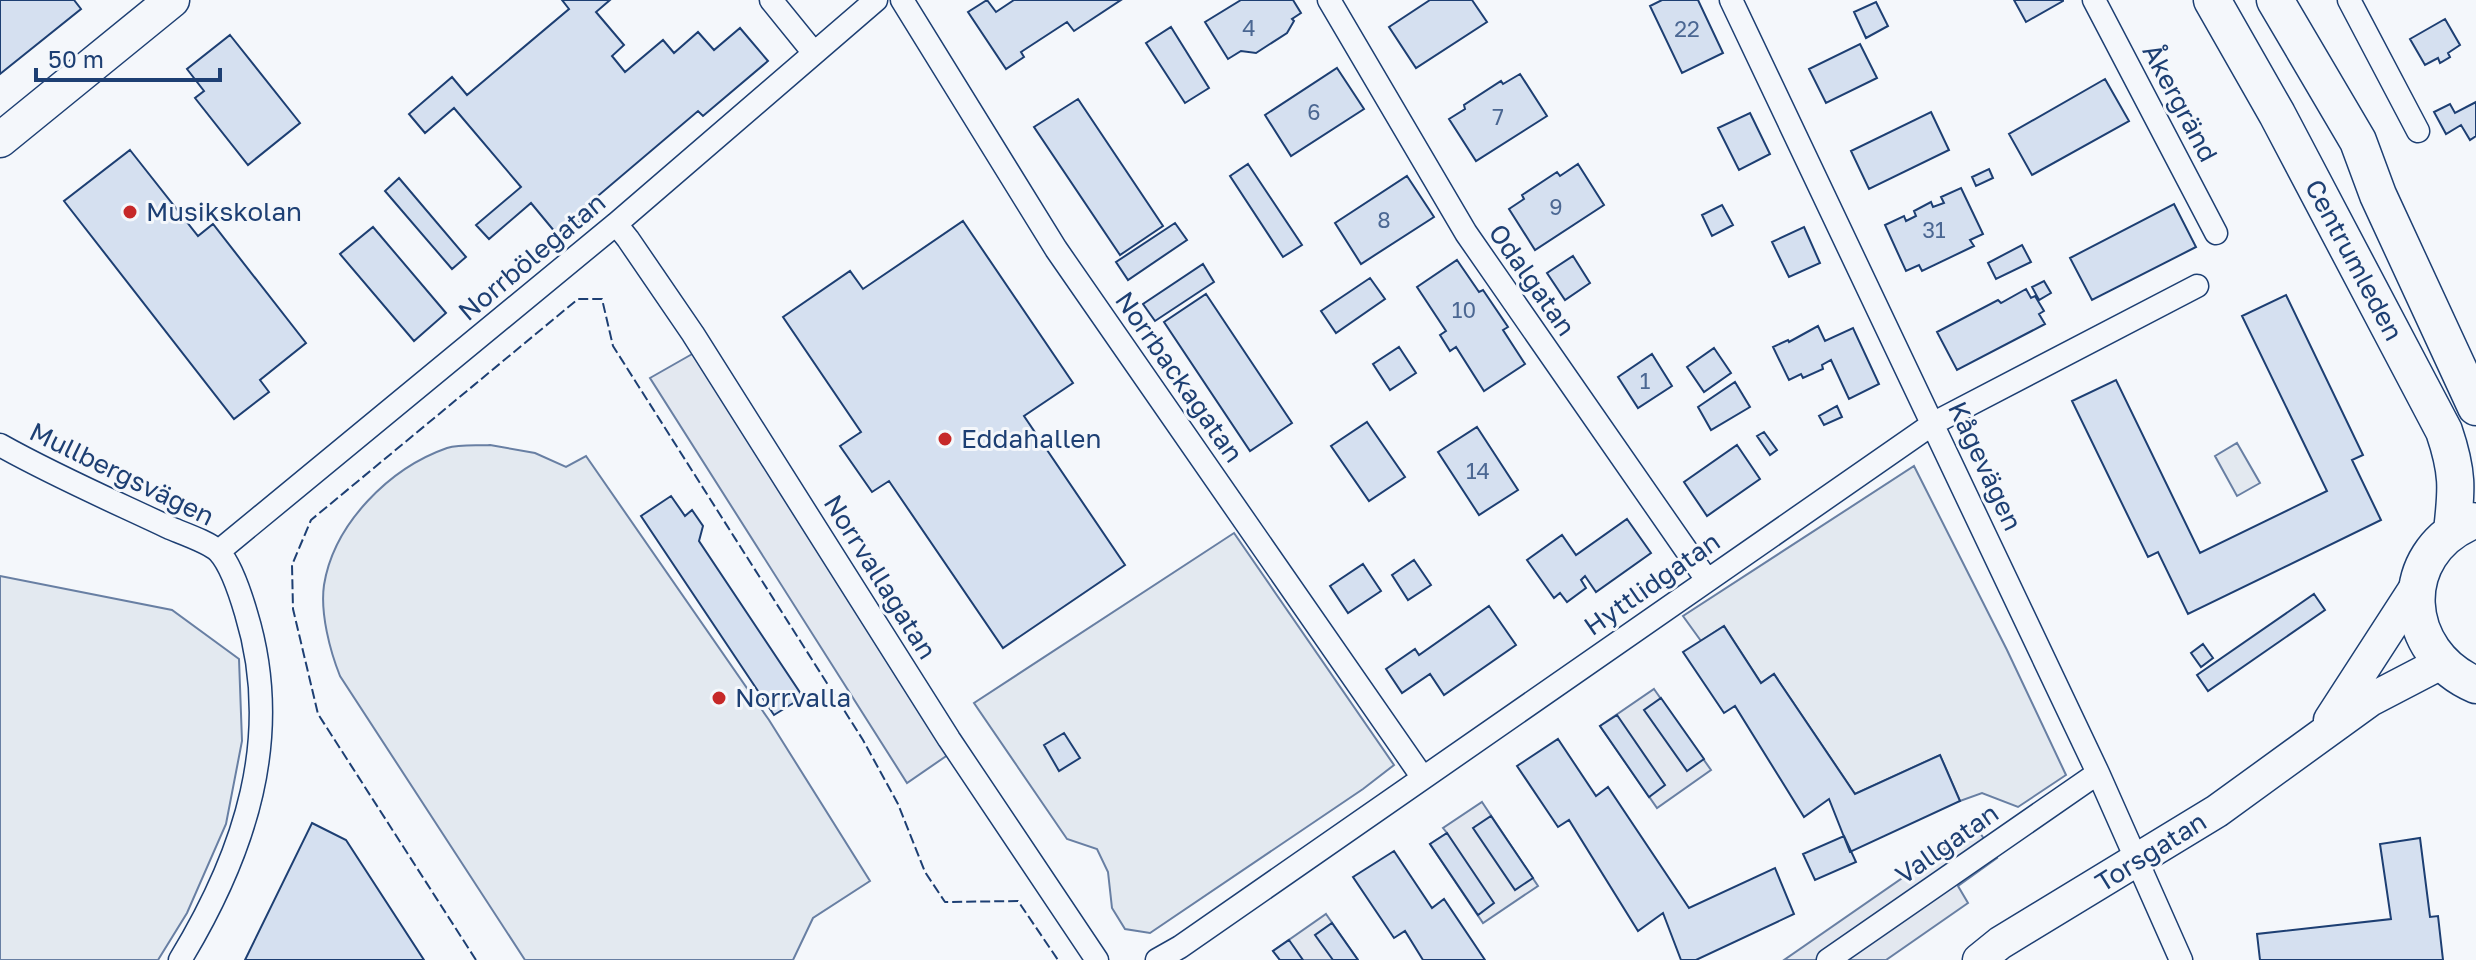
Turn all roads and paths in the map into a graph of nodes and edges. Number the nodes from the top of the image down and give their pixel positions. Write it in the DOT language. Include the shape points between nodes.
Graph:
graph roads {
  1 [pos="172,0"];
  2 [pos="771,0"];
  3 [pos="876,0"];
  4 [pos="902,0"];
  5 [pos="1329,0"];
  6 [pos="1731,0"];
  7 [pos="2094,0"];
  8 [pos="2212,0"];
  9 [pos="2275,0"];
  10 [pos="2349,0"];
  11 [pos="814,53"];
  12 [pos="2418,131"];
  13 [pos="3,140"];
  14 [pos="616,224"];
  15 [pos="2216,233"];
  16 [pos="2197,286"];
  17 [pos="2476,407"];
  18 [pos="1934,423"];
  19 [pos="0,445"];
  20 [pos="2464,525"];
  21 [pos="219,551"];
  22 [pos="1707,580"];
  23 [pos="2418,584"];
  24 [pos="2441,663"];
  25 [pos="2475,686"];
  26 [pos="2319,736"];
  27 [pos="2098,773"];
  28 [pos="1423,778"];
  29 [pos="2138,860"];
  30 [pos="180,960"];
  31 [pos="1097,960"];
  32 [pos="1157,960"];
  33 [pos="1828,960"];
  34 [pos="1979,960"];
  35 [pos="2181,960"];
  1 -- 13 [label="main road"];
  2 -- 11 [label="street"];
  3 -- 11 [label="street, Norrbölegatan"];
  4 -- 28 [label="street, Norrbackagatan" via="1056,249"];
  5 -- 22 [label="street, Odalgatan" via="1466,233"];
  6 -- 18 [label="street, Kågevägen"];
  7 -- 15 [label="street, Åkergränd"];
  8 -- 20 [label="highway, Centrumleden" via="2444,431"];
  9 -- 17 [label="highway, Centrumleden" via="2358,141"];
  10 -- 12 [label="street"];
  11 -- 14 [label="street, Norrbölegatan"];
  14 -- 21 [label="street, Norrbölegatan"];
  14 -- 31 [label="street, Norrvallagatan" via="693,334 943,730"];
  16 -- 18 [label="street, Hyttlidgatan"];
  18 -- 22 [label="street, Hyttlidgatan"];
  18 -- 27 [label="street, Kågevägen"];
  19 -- 21 [label="street, Mullbergsvägen"];
  20 -- 23 [label="highway" via="2436,546"];
  21 -- 30 [label="street, Mullbergsvägen" via="240,592 258,651 261,743 244,830 204,921"];
  22 -- 28 [label="street, Hyttlidgatan"];
  23 -- 24 [label="highway" via="2420,627"];
  23 -- 26 [label="main road, Torsgatan"];
  24 -- 25 [label="highway"];
  24 -- 26 [label="main road, Torsgatan" via="2370,700"];
  26 -- 29 [label="main road, Torsgatan" via="2217,811"];
  27 -- 29 [label="street, Kågevägen"];
  27 -- 33 [label="street, Vallgatan"];
  28 -- 32 [label="street, Hyttlidgatan"];
  29 -- 34 [label="main road, Torsgatan"];
  29 -- 35 [label="street, Kågevägen"];
}
